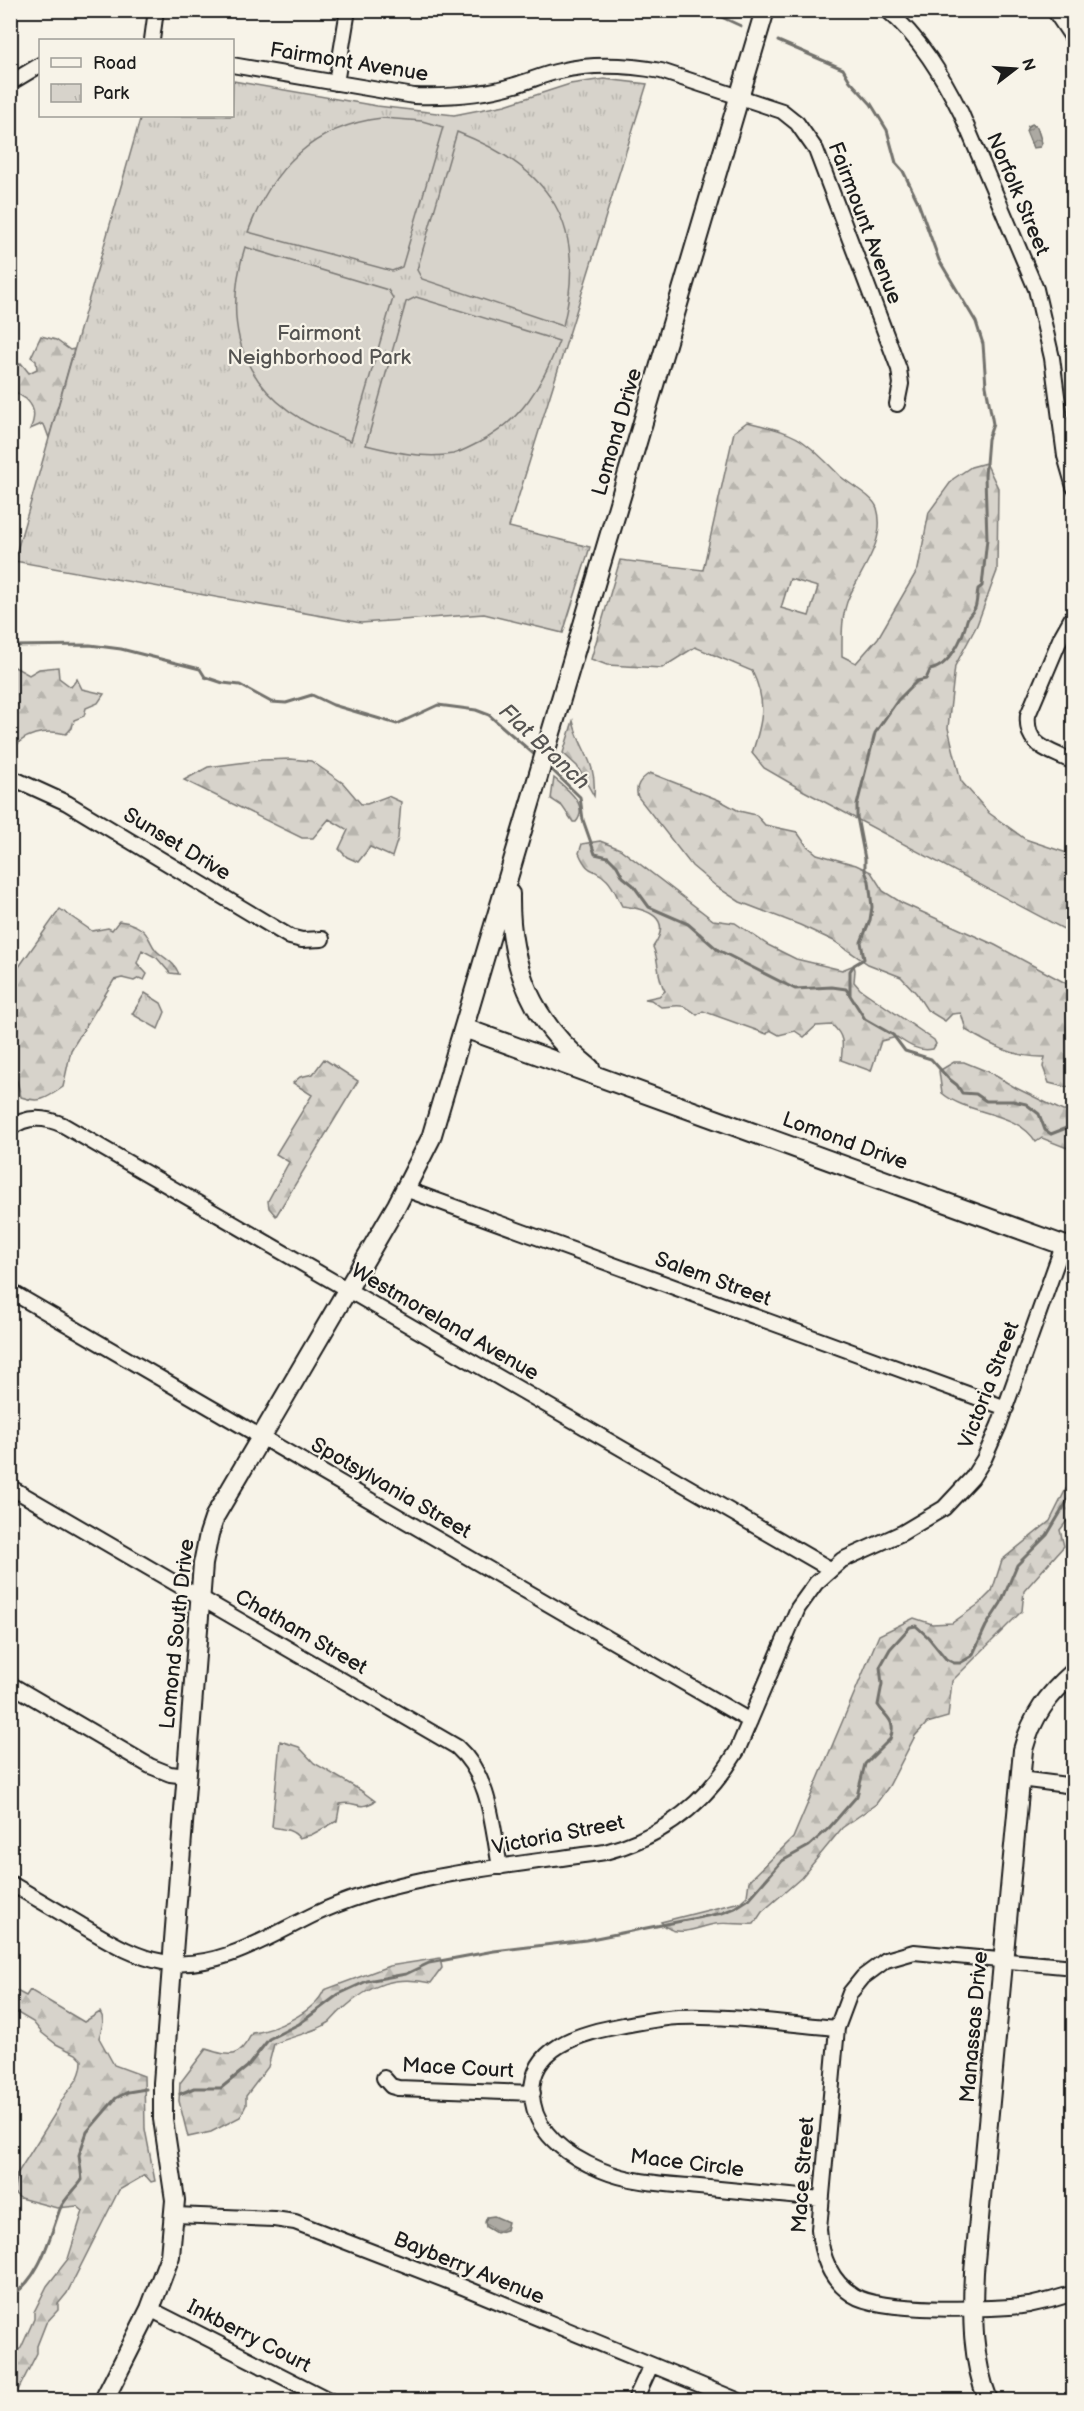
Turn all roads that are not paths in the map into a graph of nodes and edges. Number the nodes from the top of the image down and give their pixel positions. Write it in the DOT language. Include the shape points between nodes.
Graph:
graph roads {
  1 [pos="156,10"];
  2 [pos="348,10"];
  3 [pos="765,10"];
  4 [pos="887,10"];
  5 [pos="1054,10"];
  6 [pos="152,39"];
  7 [pos="1074,40"];
  8 [pos="234,64"];
  9 [pos="39,66"];
  10 [pos="10,83"];
  11 [pos="336,83"];
  12 [pos="740,96"];
  13 [pos="897,404"];
  14 [pos="1074,487"];
  15 [pos="1074,614"];
  16 [pos="1069,760"];
  17 [pos="10,777"];
  18 [pos="512,867"];
  19 [pos="322,939"];
  20 [pos="464,1028"];
  21 [pos="601,1077"];
  22 [pos="10,1130"];
  23 [pos="405,1189"];
  24 [pos="1068,1247"];
  25 [pos="347,1289"];
  26 [pos="10,1291"];
  27 [pos="1006,1408"];
  28 [pos="261,1437"];
  29 [pos="10,1487"];
  30 [pos="830,1569"];
  31 [pos="200,1598"];
  32 [pos="1074,1672"];
  33 [pos="10,1684"];
  34 [pos="750,1721"];
  35 [pos="187,1776"];
  36 [pos="1020,1779"];
  37 [pos="1074,1786"];
  38 [pos="500,1868"];
  39 [pos="10,1883"];
  40 [pos="1003,1960"];
  41 [pos="172,1963"];
  42 [pos="1074,1967"];
  43 [pos="837,2028"];
  44 [pos="384,2078"];
  45 [pos="532,2093"];
  46 [pos="821,2199"];
  47 [pos="176,2215"];
  48 [pos="1074,2293"];
  49 [pos="972,2308"];
  50 [pos="150,2309"];
  51 [pos="651,2365"];
  52 [pos="104,2400"];
  53 [pos="329,2400"];
  54 [pos="635,2400"];
  55 [pos="737,2400"];
  56 [pos="988,2400"];
  1 -- 6 [label="street"];
  2 -- 11 [label="street"];
  3 -- 12 [label="main road, Lomond Drive"];
  4 -- 14 [label="street, Norfolk Street" via="927,54 962,113 1036,289"];
  5 -- 7 [label="street"];
  8 -- 11 [label="street, Fairmont Avenue"];
  9 -- 10 [label="street"];
  11 -- 12 [label="street, Fairmont Avenue" via="414,96 463,95 516,85 561,70 613,66 661,71"];
  12 -- 13 [label="street, Fairmount Avenue" via="782,111 797,123 816,150 899,369"];
  12 -- 18 [label="main road, Lomond Drive"];
  15 -- 16 [label="street" via="1032,705 1027,725 1040,746"];
  17 -- 19 [label="street, Sunset Drive" via="67,803 290,937"];
  18 -- 20 [label="main road, Lomond Drive"];
  18 -- 21 [label="main road, Lomond Drive" via="511,936 523,982 551,1028 571,1052"];
  20 -- 21 [label="main road, Lomond Drive"];
  20 -- 23 [label="main road, Lomond South Drive" via="431,1138"];
  21 -- 24 [label="main road, Lomond Drive"];
  22 -- 25 [label="street, Westmoreland Avenue" via="19,1122 36,1118 55,1121"];
  23 -- 25 [label="main road, Lomond South Drive"];
  23 -- 27 [label="street, Salem Street"];
  24 -- 27 [label="street, Victoria Street"];
  25 -- 28 [label="main road, Lomond South Drive"];
  25 -- 30 [label="street, Westmoreland Avenue"];
  26 -- 28 [label="street, Spotsylvania Street"];
  27 -- 30 [label="street, Victoria Street" via="984,1459 944,1508"];
  28 -- 31 [label="main road, Lomond South Drive" via="208,1534"];
  28 -- 34 [label="street, Spotsylvania Street"];
  29 -- 31 [label="street, Chatham Street"];
  30 -- 34 [label="street, Victoria Street" via="798,1608"];
  31 -- 35 [label="main road, Lomond South Drive"];
  31 -- 38 [label="street, Chatham Street" via="447,1740 466,1755 488,1797"];
  32 -- 36 [label="main road, Manassas Drive" via="1052,1691 1032,1720"];
  33 -- 35 [label="street" via="150,1766"];
  34 -- 38 [label="street, Victoria Street" via="737,1751 710,1791 657,1832 605,1851"];
  35 -- 41 [label="main road, Lomond South Drive"];
  36 -- 37 [label="street"];
  36 -- 40 [label="main road, Manassas Drive"];
  38 -- 41 [label="street, Victoria Street" via="426,1879 370,1893 316,1913 238,1951 201,1961"];
  39 -- 41 [label="street, Victoria Street" via="124,1949"];
  40 -- 42 [label="street, Mace Street"];
  40 -- 43 [label="street, Mace Street" via="914,1952 886,1960 855,1986"];
  40 -- 49 [label="main road, Manassas Drive"];
  41 -- 47 [label="main road, Lomond South Drive" via="162,2090"];
  43 -- 45 [label="street" via="705,2017 608,2028 573,2037 552,2050 537,2070"];
  43 -- 46 [label="street, Mace Street"];
  44 -- 45 [label="street, Mace Court" via="398,2088"];
  45 -- 46 [label="street, Mace Circle" via="536,2113 554,2140 579,2160 603,2171 647,2182"];
  46 -- 49 [label="street, Mace Street" via="822,2254 832,2274 852,2295 909,2307"];
  47 -- 50 [label="main road, Lomond South Drive" via="170,2256"];
  47 -- 51 [label="street, Bayberry Avenue" via="295,2222"];
  48 -- 49 [label="street, Mace Street" via="1029,2305"];
  49 -- 56 [label="main road, Manassas Drive" via="975,2355"];
  50 -- 52 [label="main road, Lomond South Drive"];
  50 -- 53 [label="street, Inkberry Court"];
  51 -- 54 [label="street"];
  51 -- 55 [label="street, Bayberry Avenue"];
}
